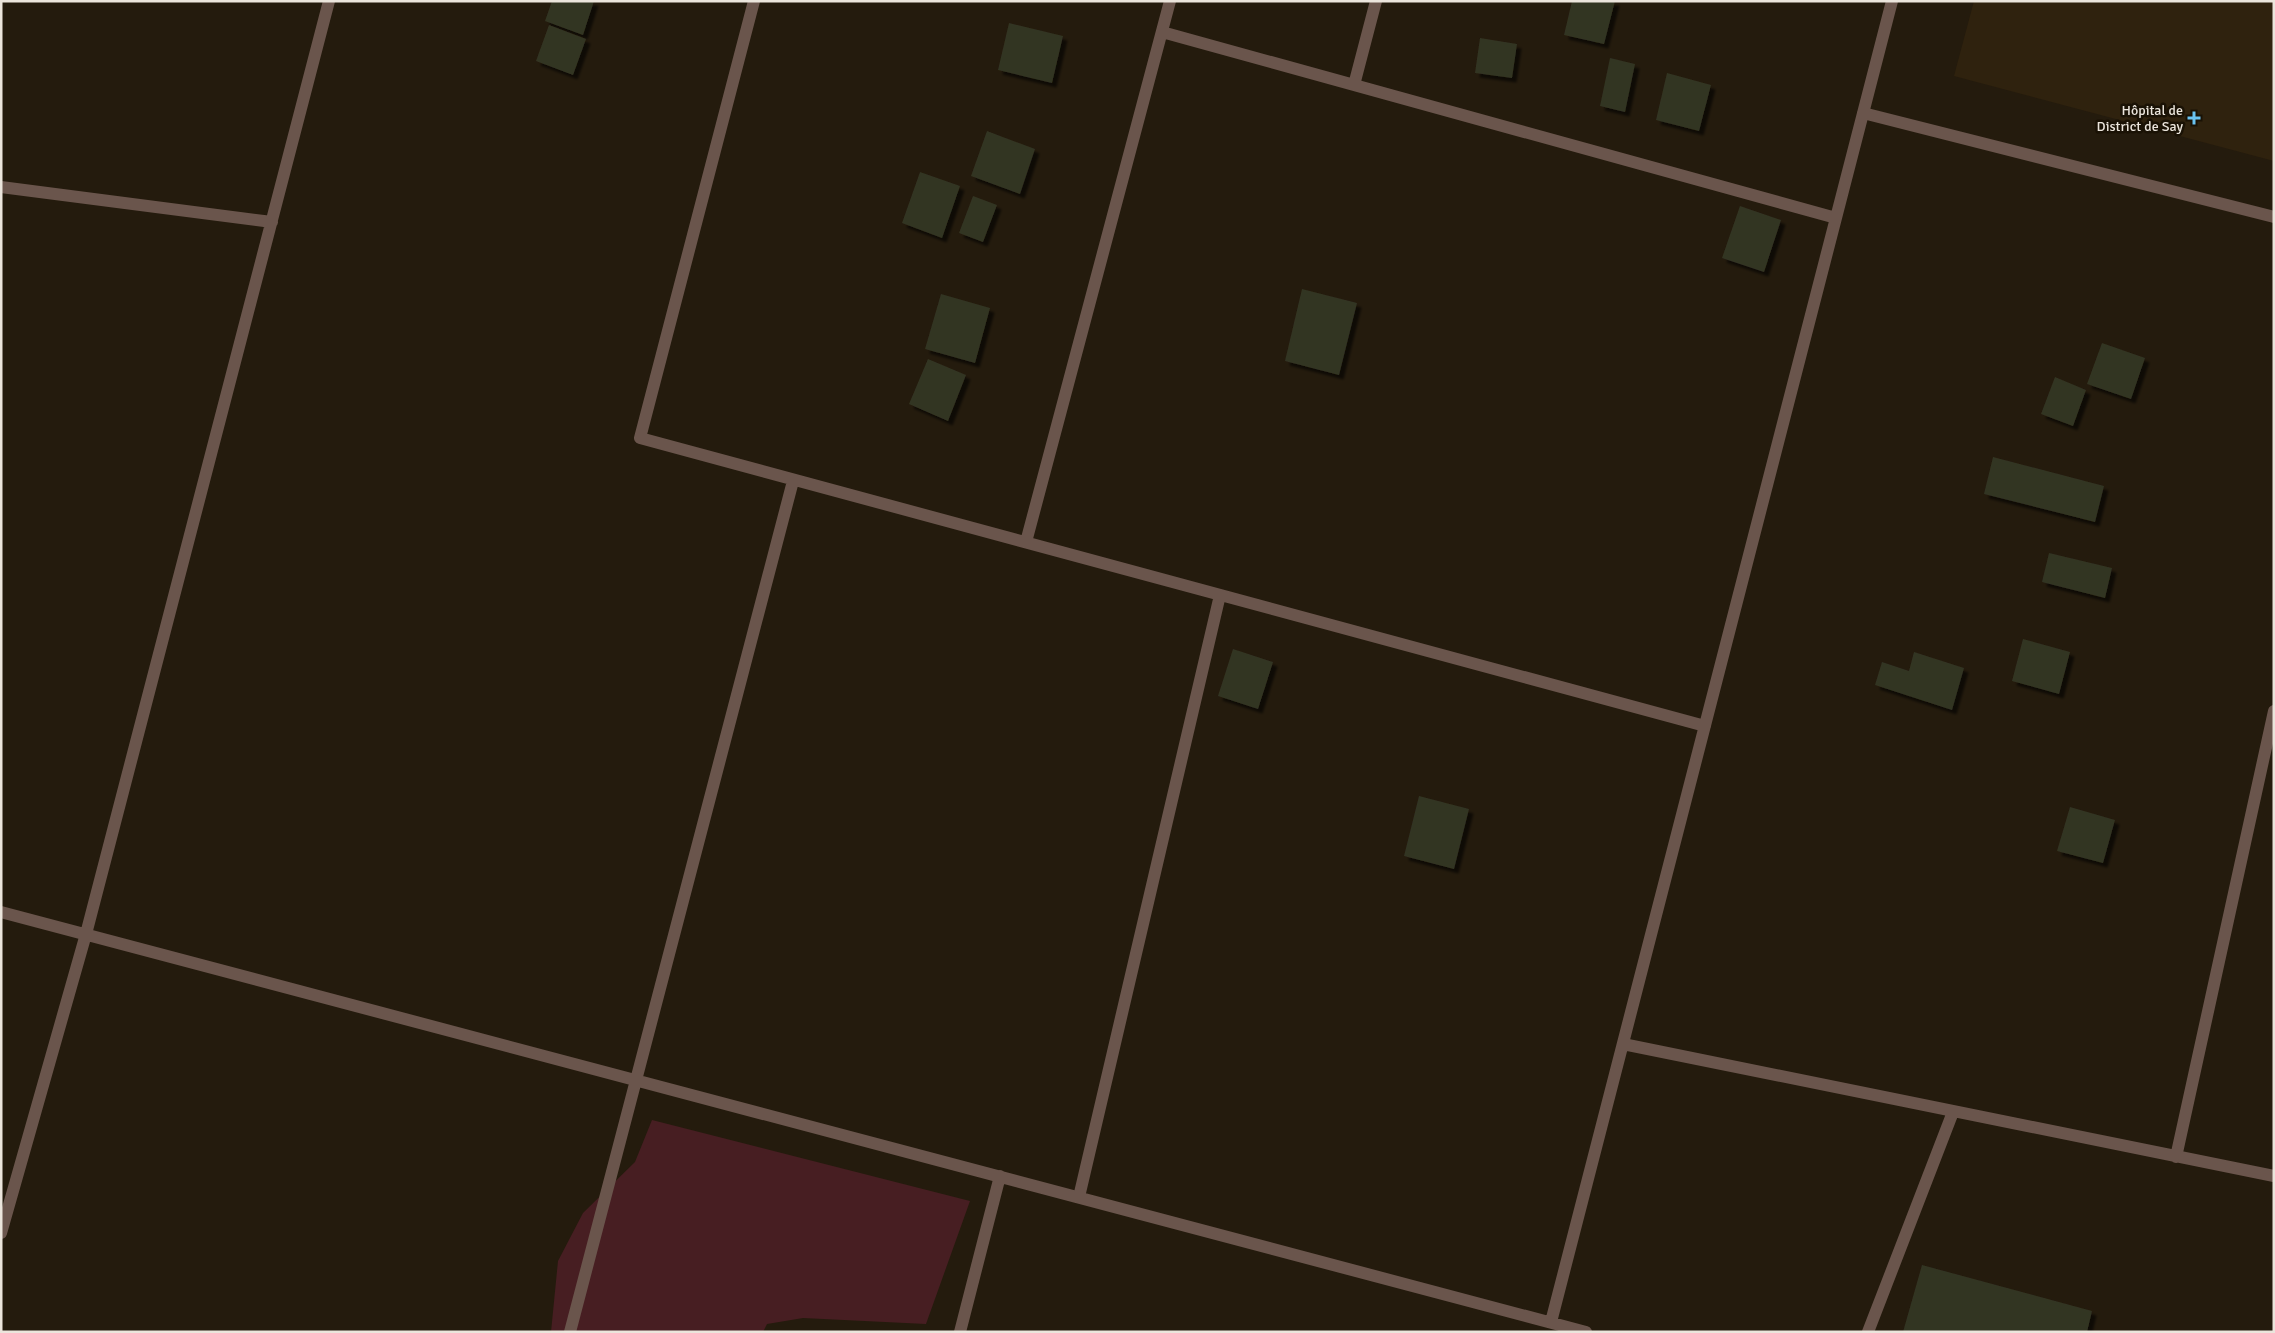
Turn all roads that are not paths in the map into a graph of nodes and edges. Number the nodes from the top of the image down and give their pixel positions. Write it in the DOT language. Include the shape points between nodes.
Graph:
graph roads {
  1 [pos="329,1"];
  2 [pos="754,1"];
  3 [pos="1170,1"];
  4 [pos="1376,1"];
  5 [pos="1892,1"];
  6 [pos="1162,32"];
  7 [pos="1354,85"];
  8 [pos="1863,113"];
  9 [pos="1,187"];
  10 [pos="2274,217"];
  11 [pos="1836,218"];
  12 [pos="272,222"];
  13 [pos="793,481"];
  14 [pos="1026,542"];
  15 [pos="1220,595"];
  16 [pos="2274,711"];
  17 [pos="1705,726"];
  18 [pos="1,912"];
  19 [pos="86,934"];
  20 [pos="1623,1044"];
  21 [pos="636,1080"];
  22 [pos="1953,1112"];
  23 [pos="2176,1157"];
  24 [pos="1000,1176"];
  25 [pos="2274,1176"];
  26 [pos="1079,1197"];
  27 [pos="1,1233"];
  28 [pos="1551,1322"];
  29 [pos="570,1332"];
  30 [pos="960,1332"];
  31 [pos="1586,1332"];
  32 [pos="1868,1332"];
  1 -- 12 [label="street"];
  2 -- 13 [label="street" via="640,438"];
  3 -- 6 [label="street"];
  4 -- 7 [label="street"];
  5 -- 8 [label="street"];
  6 -- 7 [label="street"];
  6 -- 14 [label="street"];
  7 -- 11 [label="street"];
  8 -- 10 [label="street"];
  8 -- 11 [label="street"];
  9 -- 12 [label="street"];
  11 -- 17 [label="street"];
  12 -- 19 [label="street"];
  13 -- 14 [label="street"];
  13 -- 21 [label="street"];
  14 -- 15 [label="street"];
  15 -- 17 [label="street"];
  15 -- 26 [label="street"];
  16 -- 23 [label="street"];
  17 -- 20 [label="street"];
  18 -- 19 [label="street"];
  19 -- 21 [label="street"];
  19 -- 27 [label="street"];
  20 -- 22 [label="street"];
  20 -- 28 [label="street"];
  21 -- 24 [label="street"];
  21 -- 29 [label="street"];
  22 -- 23 [label="street"];
  22 -- 32 [label="street"];
  23 -- 25 [label="street"];
  24 -- 26 [label="street"];
  24 -- 30 [label="street"];
  26 -- 28 [label="street"];
  28 -- 31 [label="street"];
}
